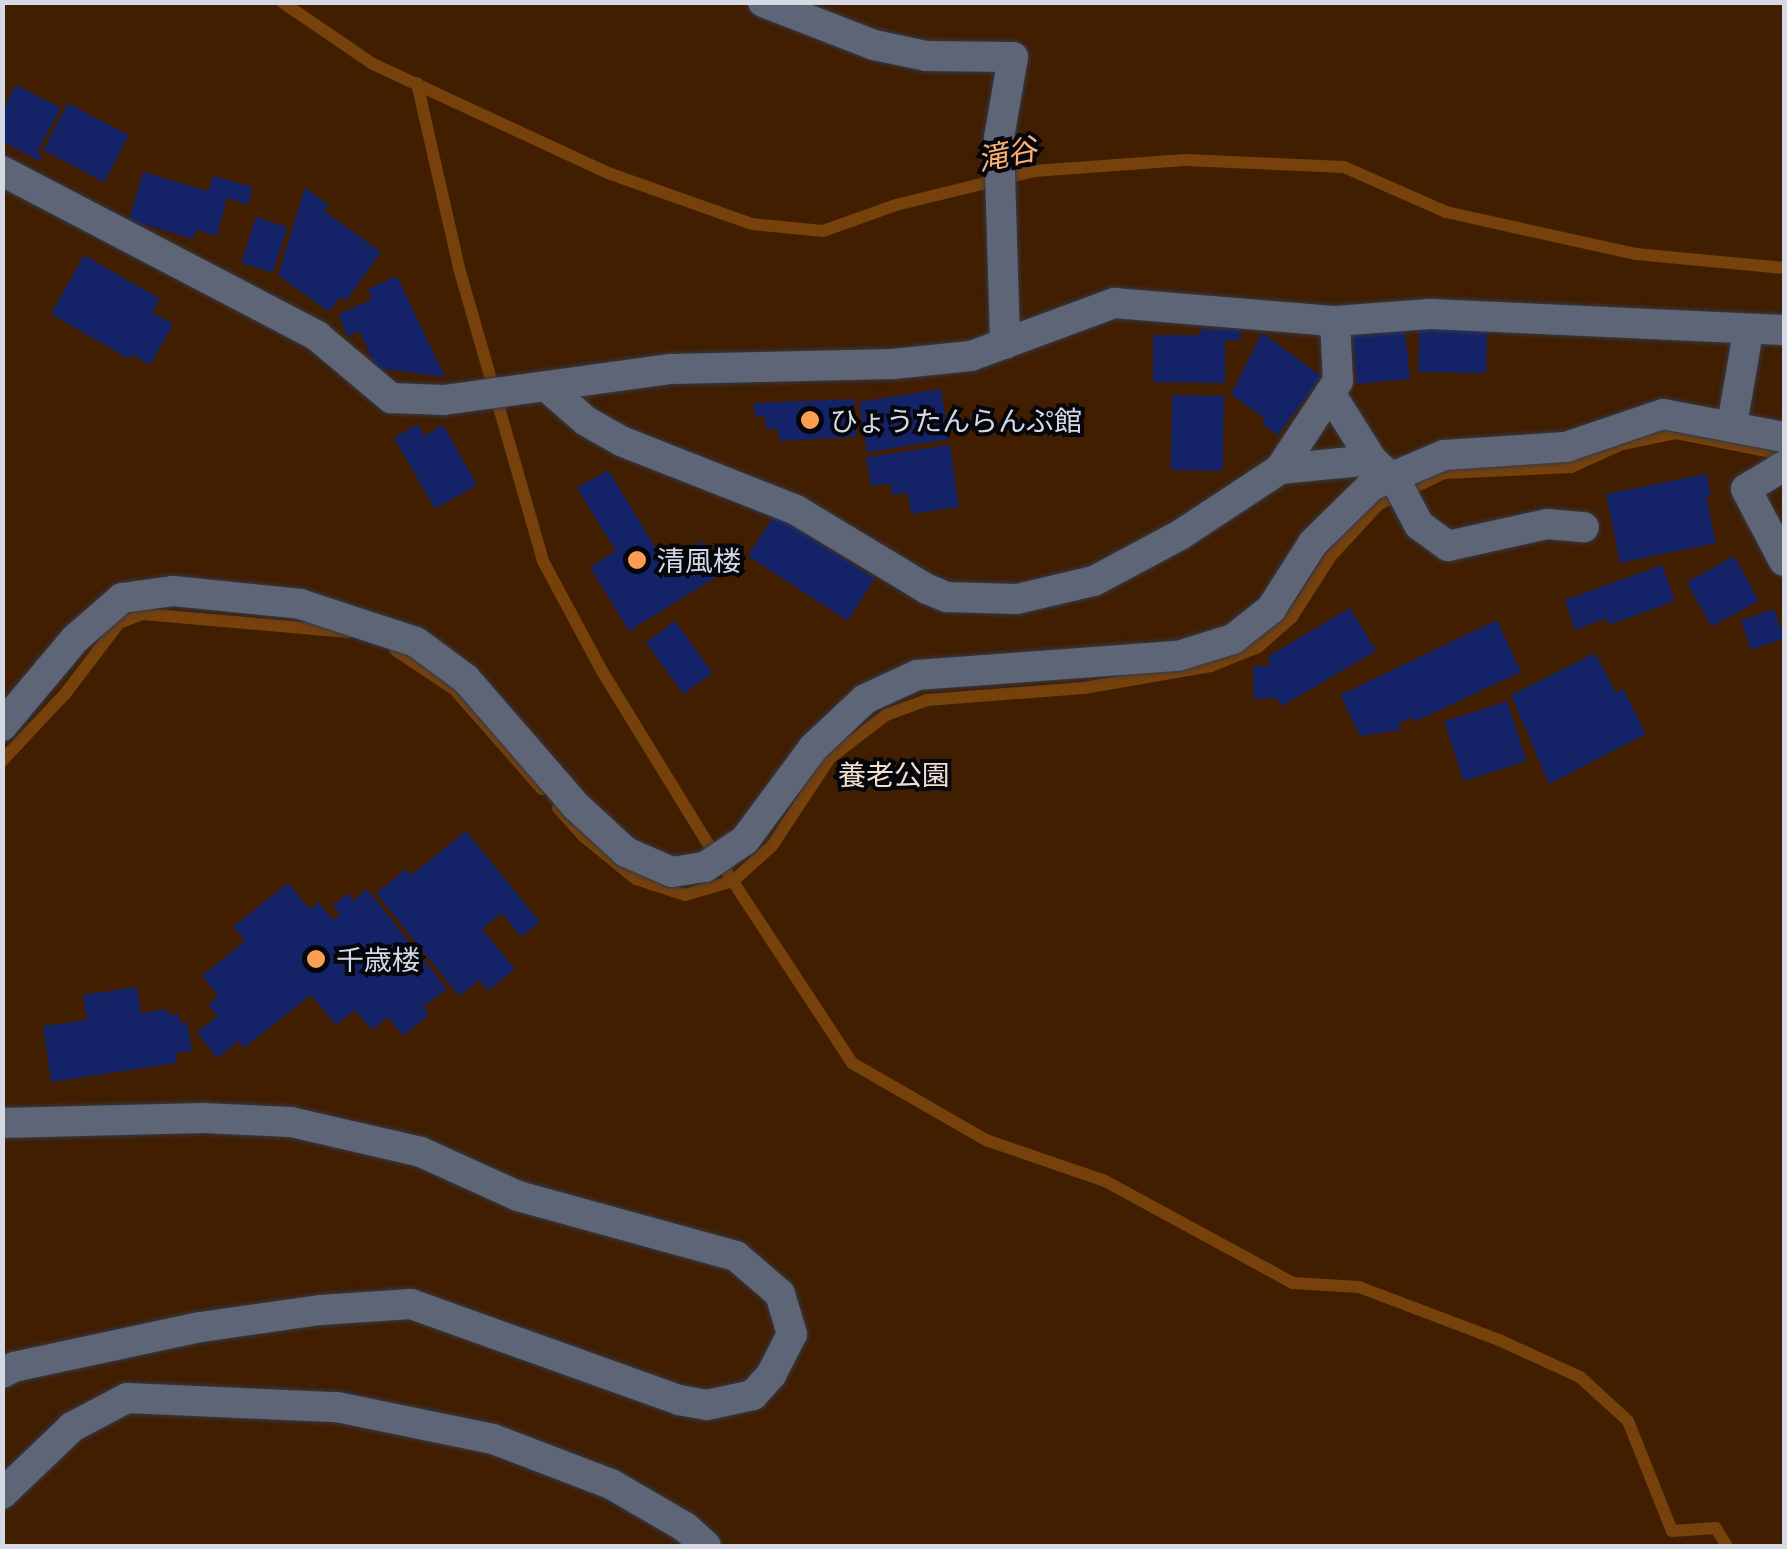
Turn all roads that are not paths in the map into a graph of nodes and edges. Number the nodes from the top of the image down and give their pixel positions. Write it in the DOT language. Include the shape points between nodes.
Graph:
graph roads {
  1 [pos="763,2"];
  2 [pos="2,171"];
  3 [pos="1335,321"];
  4 [pos="1784,330"];
  5 [pos="1748,332"];
  6 [pos="1005,344"];
  7 [pos="534,388"];
  8 [pos="1330,393"];
  9 [pos="1732,425"];
  10 [pos="1784,437"];
  11 [pos="1784,466"];
  12 [pos="1280,468"];
  13 [pos="1391,481"];
  14 [pos="1584,528"];
  15 [pos="1784,560"];
  16 [pos="2,726"];
  17 [pos="2,1123"];
  18 [pos="2,1373"];
  19 [pos="2,1494"];
  20 [pos="706,1546"];
  1 -- 6 [label="street" via="874,46 926,56 1013,58 999,138"];
  2 -- 7 [label="street" via="317,336 391,398 466,398"];
  3 -- 5 [label="street" via="1430,314"];
  3 -- 6 [label="street" via="1114,304"];
  3 -- 8 [label="street" via="1338,381"];
  4 -- 5 [label="street"];
  5 -- 9 [label="street"];
  6 -- 7 [label="street" via="971,356 892,364 671,369"];
  7 -- 12 [label="street" via="622,441 796,510 926,590 970,600 1017,599 1094,580 1180,535"];
  8 -- 12 [label="street"];
  8 -- 13 [label="street"];
  9 -- 10 [label="street"];
  9 -- 13 [label="street" via="1663,414 1566,447 1444,456"];
  11 -- 15 [label="street" via="1746,489"];
  12 -- 13 [label="street"];
  13 -- 14 [label="street" via="1419,524 1448,546 1547,524"];
  13 -- 16 [label="street" via="1372,486 1313,543 1271,609 1233,639 1178,656 917,675 865,699 813,748 741,843 705,868 672,872 626,852 576,806 466,680 416,642 300,604 173,591 122,598 75,639"];
  17 -- 18 [label="street" via="291,1122 421,1152 518,1196 736,1256 780,1294 792,1334 753,1395 707,1405 411,1304 200,1327"];
  19 -- 20 [label="street" via="72,1427 128,1398 337,1406 510,1446 623,1490"];
}
